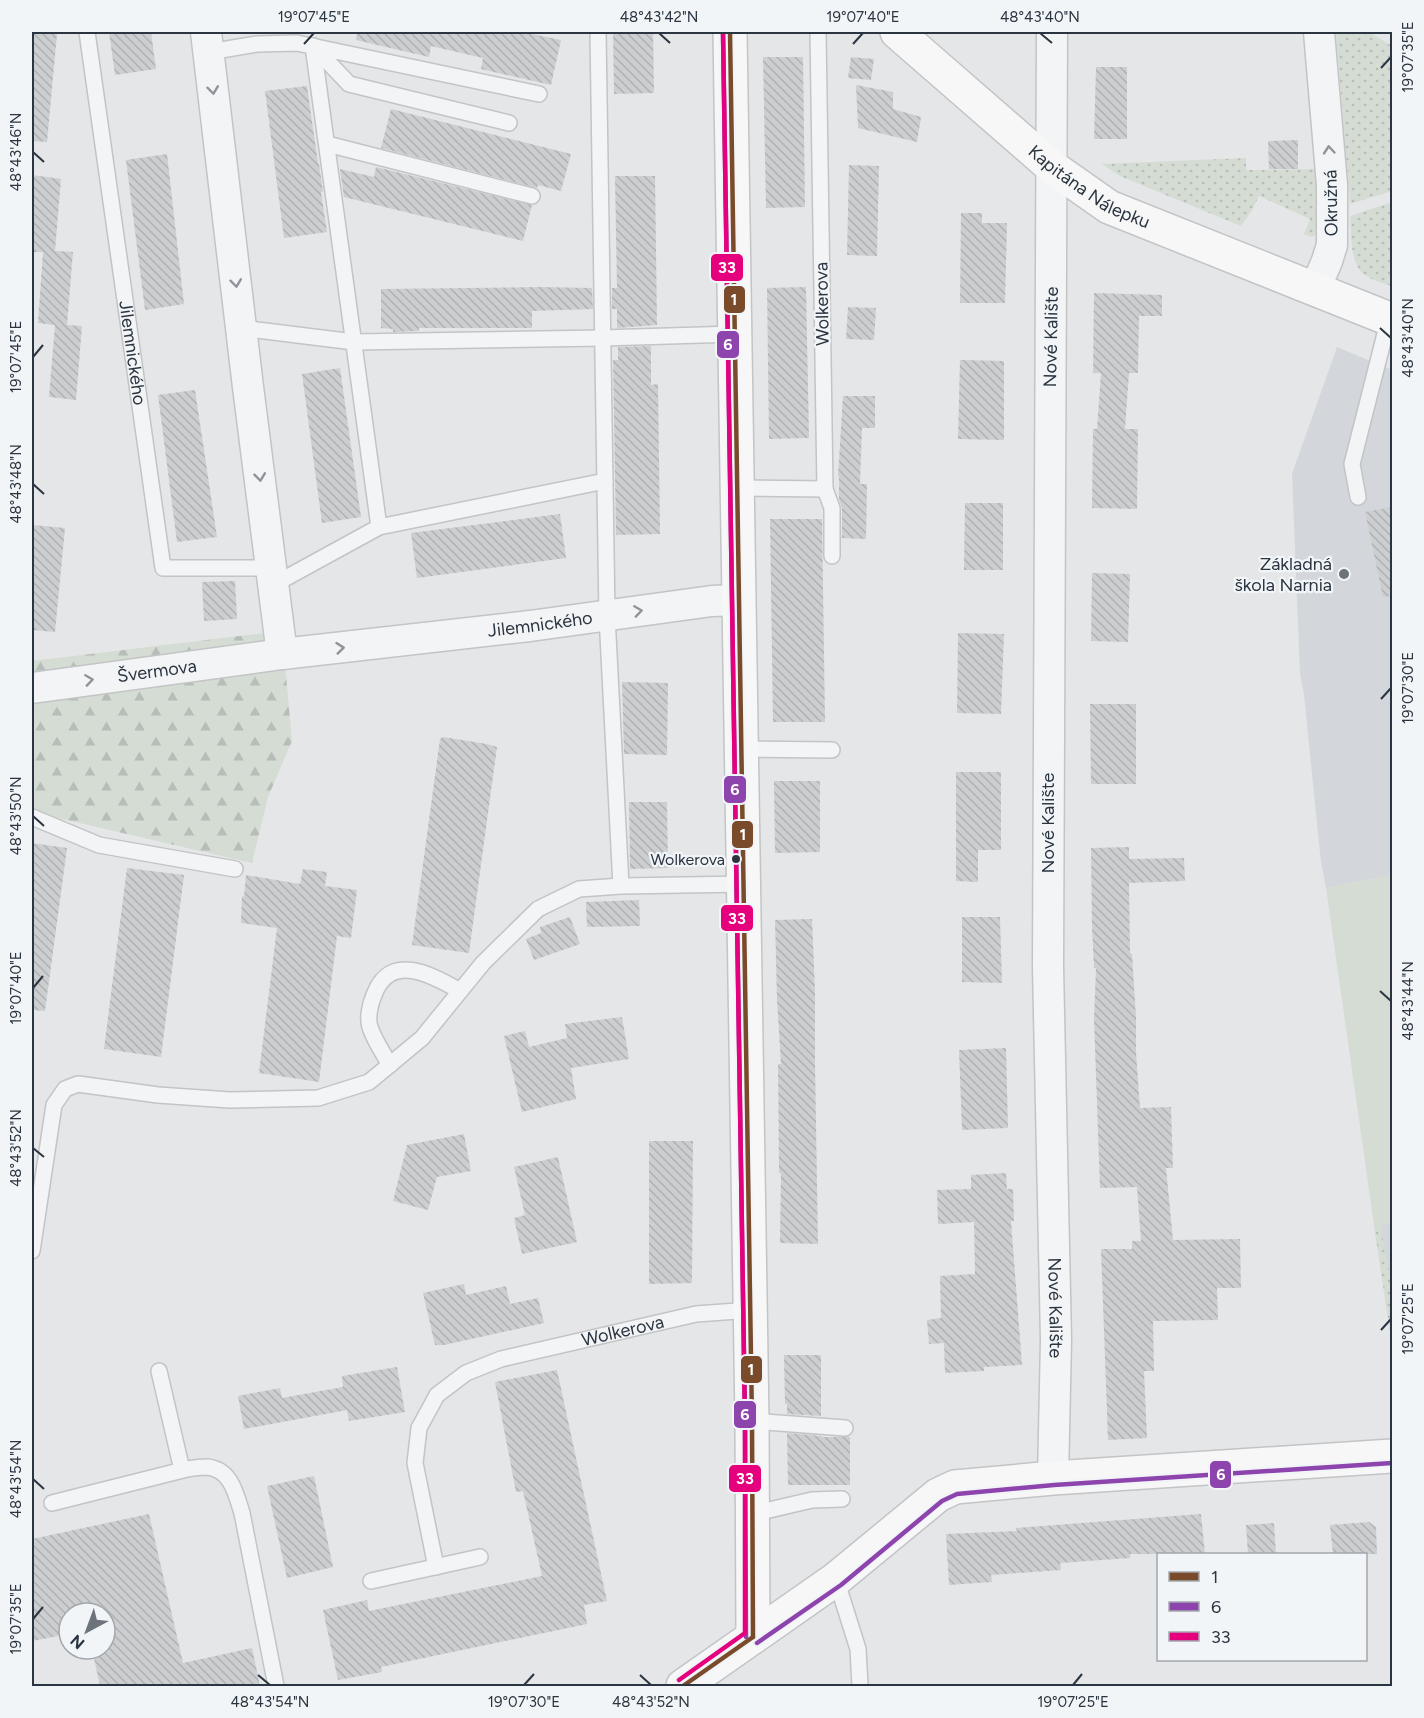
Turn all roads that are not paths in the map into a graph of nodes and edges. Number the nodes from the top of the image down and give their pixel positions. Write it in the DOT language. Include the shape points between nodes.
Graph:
graph roads {
  1 [pos="87,32"];
  2 [pos="598,32"];
  3 [pos="730,32"];
  4 [pos="818,32"];
  5 [pos="897,32"];
  6 [pos="1052,32"];
  7 [pos="1319,32"];
  8 [pos="254,38"];
  9 [pos="207,42"];
  10 [pos="314,46"];
  11 [pos="539,94"];
  12 [pos="509,123"];
  13 [pos="327,144"];
  14 [pos="1052,167"];
  15 [pos="532,196"];
  16 [pos="1315,289"];
  17 [pos="1391,319"];
  18 [pos="241,328"];
  19 [pos="735,334"];
  20 [pos="602,338"];
  21 [pos="354,342"];
  22 [pos="605,481"];
  23 [pos="737,488"];
  24 [pos="825,489"];
  25 [pos="1358,496"];
  26 [pos="379,527"];
  27 [pos="832,556"];
  28 [pos="272,576"];
  29 [pos="739,600"];
  30 [pos="607,616"];
  31 [pos="282,654"];
  32 [pos="32,688"];
  33 [pos="742,748"];
  34 [pos="832,750"];
  35 [pos="32,817"];
  36 [pos="235,869"];
  37 [pos="744,884"];
  38 [pos="621,886"];
  39 [pos="460,991"];
  40 [pos="390,1065"];
  41 [pos="32,1251"];
  42 [pos="751,1310"];
  43 [pos="159,1371"];
  44 [pos="752,1421"];
  45 [pos="845,1428"];
  46 [pos="1392,1456"];
  47 [pos="182,1470"];
  48 [pos="1053,1478"];
  49 [pos="842,1499"];
  50 [pos="52,1503"];
  51 [pos="752,1514"];
  52 [pos="480,1557"];
  53 [pos="436,1567"];
  54 [pos="836,1579"];
  55 [pos="372,1581"];
  56 [pos="753,1637"];
  57 [pos="276,1686"];
  58 [pos="683,1686"];
  59 [pos="861,1686"];
  1 -- 28 [label="lane, Jilemnického" via="163,568"];
  2 -- 20 [label="lane"];
  3 -- 19 [label="street"];
  4 -- 24 [label="lane, Wolkerova"];
  5 -- 14 [label="street, Kapitána Nálepku"];
  6 -- 14 [label="street, Nové Kalište"];
  16 -- 7 [label="street, Okružná, one-way" via="1332,244 1332,185"];
  8 -- 9 [label="lane"];
  8 -- 10 [label="lane"];
  9 -- 18 [label="street, one-way"];
  10 -- 11 [label="lane"];
  10 -- 12 [label="lane" via="349,84"];
  10 -- 13 [label="lane"];
  13 -- 15 [label="lane"];
  13 -- 21 [label="lane"];
  14 -- 16 [label="street, Kapitána Nálepku" via="1109,207"];
  14 -- 48 [label="street, Nové Kalište" via="1048,967 1056,1340"];
  16 -- 17 [label="street"];
  17 -- 25 [label="lane" via="1352,464"];
  18 -- 21 [label="lane"];
  18 -- 28 [label="street, one-way"];
  19 -- 20 [label="lane"];
  19 -- 23 [label="street"];
  20 -- 21 [label="lane"];
  20 -- 22 [label="lane"];
  21 -- 26 [label="lane"];
  22 -- 26 [label="lane"];
  22 -- 30 [label="lane"];
  23 -- 24 [label="lane"];
  23 -- 29 [label="street"];
  24 -- 27 [label="lane, Wolkerova" via="832,508"];
  26 -- 28 [label="lane"];
  28 -- 31 [label="street"];
  30 -- 29 [label="street, Jilemnického, one-way"];
  29 -- 33 [label="street"];
  31 -- 30 [label="street, Jilemnického, one-way"];
  30 -- 38 [label="lane"];
  32 -- 31 [label="street, Švermova, one-way"];
  33 -- 34 [label="lane"];
  33 -- 37 [label="street"];
  35 -- 36 [label="lane" via="99,845"];
  37 -- 38 [label="lane"];
  37 -- 42 [label="street"];
  38 -- 39 [label="lane" via="579,889 538,909"];
  39 -- 40 [label="lane" via="422,1038"];
  39 -- 40 [label="lane" via="438,978 410,969 394,971 378,984 370,1005 369,1026"];
  40 -- 41 [label="lane" via="369,1082 318,1098 230,1100 78,1084 65,1089 54,1105"];
  42 -- 44 [label="street"];
  42 -- 53 [label="lane, Wolkerova" via="696,1314 501,1359 466,1373 437,1395 418,1428 415,1463"];
  43 -- 47 [label="lane"];
  44 -- 45 [label="lane"];
  44 -- 51 [label="street"];
  46 -- 48 [label="street"];
  47 -- 50 [label="lane"];
  47 -- 57 [label="lane" via="207,1467 221,1471 234,1486"];
  48 -- 54 [label="street" via="955,1487 938,1495"];
  49 -- 51 [label="lane" via="812,1500"];
  51 -- 56 [label="street"];
  52 -- 53 [label="lane"];
  53 -- 55 [label="lane"];
  54 -- 56 [label="street"];
  54 -- 59 [label="lane" via="858,1649"];
  56 -- 58 [label="street"];
}
